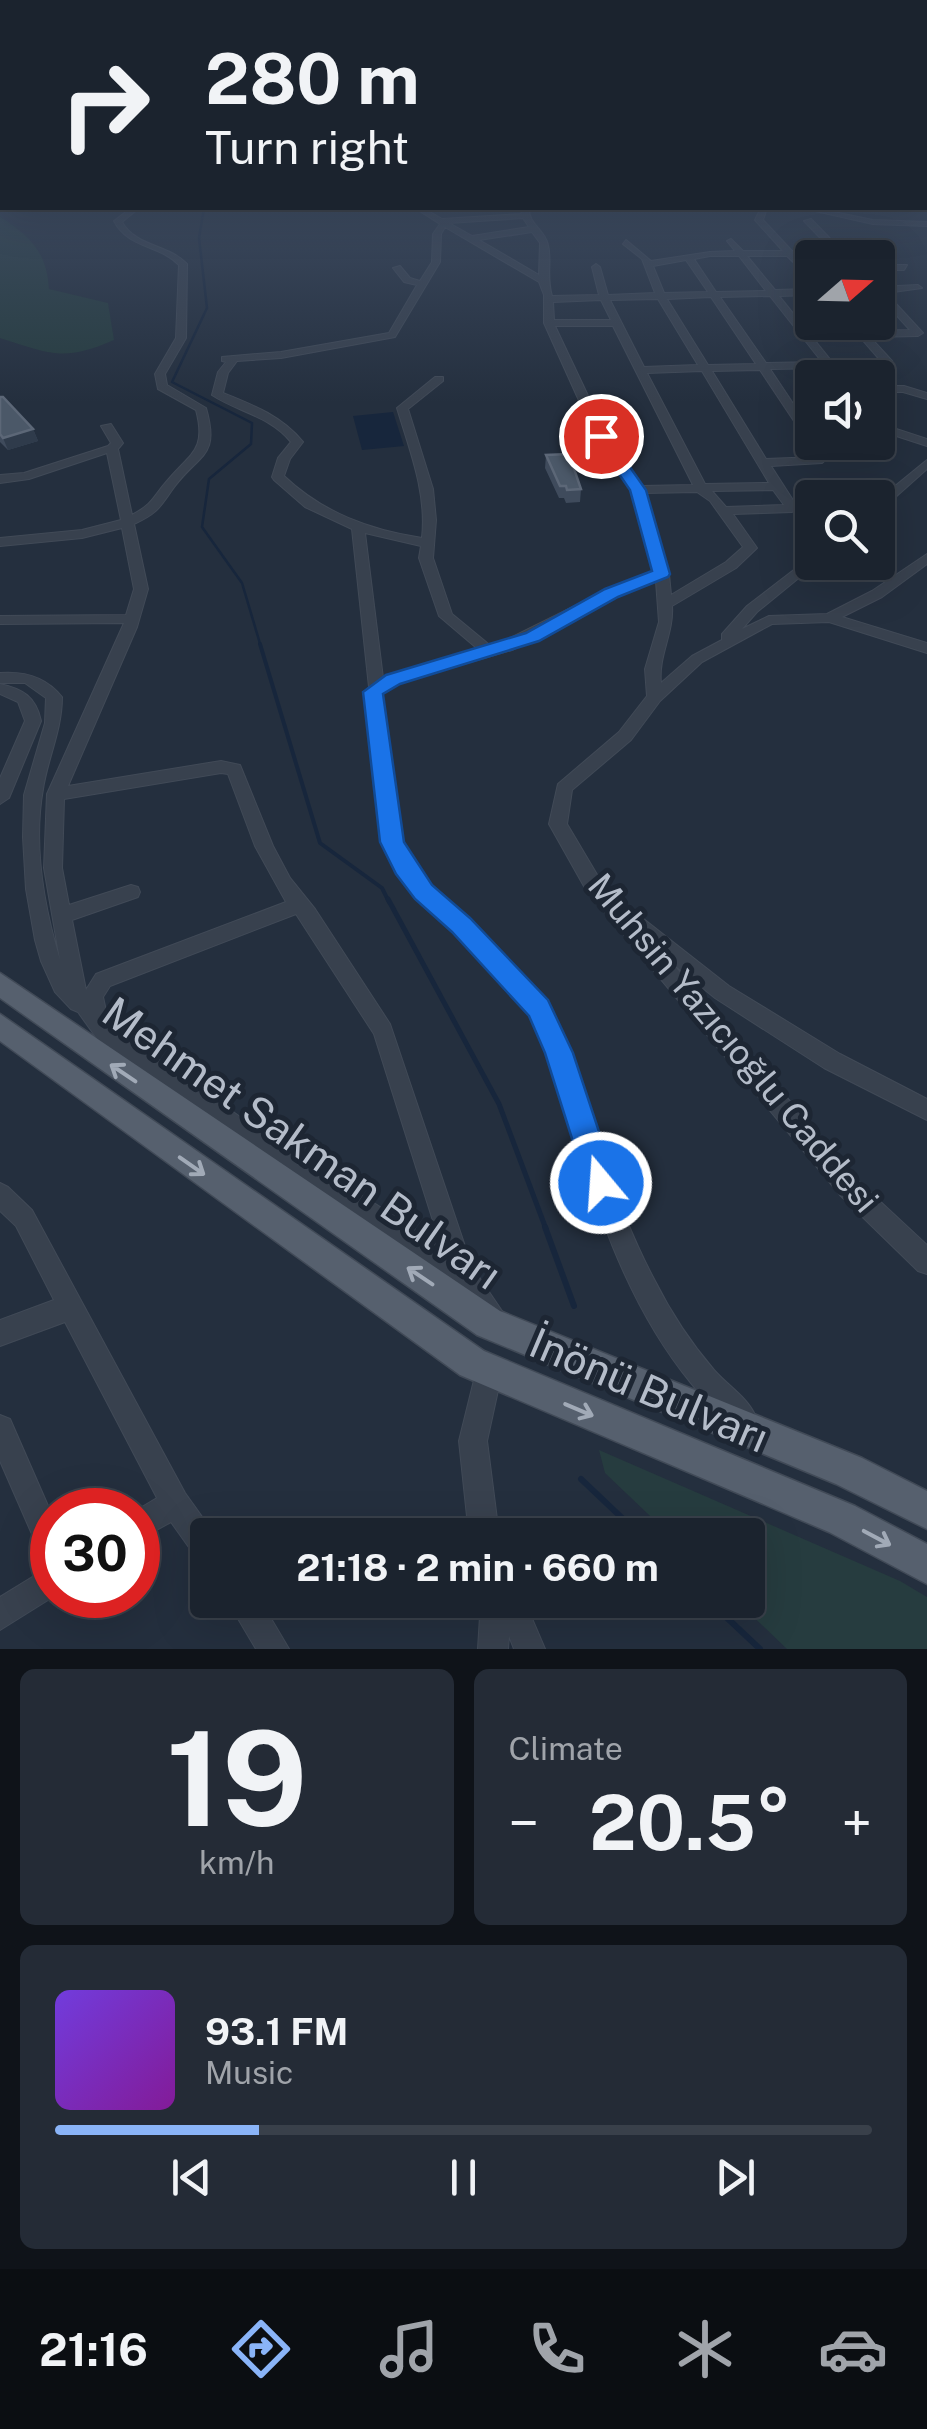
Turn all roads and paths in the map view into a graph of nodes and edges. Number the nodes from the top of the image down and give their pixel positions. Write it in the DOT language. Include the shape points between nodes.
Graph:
graph roads {
  1 [pos="156,248"];
  2 [pos="438,248"];
  3 [pos="484,248"];
  4 [pos="544,248"];
  5 [pos="632,248"];
  6 [pos="735,248"];
  7 [pos="786,248"];
  8 [pos="792,254"];
  9 [pos="795,254"];
  10 [pos="739,255"];
  11 [pos="689,258"];
  12 [pos="795,258"];
  13 [pos="647,264"];
  14 [pos="895,267"];
  15 [pos="904,267"];
  16 [pos="397,268"];
  17 [pos="596,268"];
  18 [pos="543,281"];
  19 [pos="422,284"];
  20 [pos="918,288"];
  21 [pos="895,289"];
  22 [pos="795,293"];
  23 [pos="713,294"];
  24 [pos="770,294"];
  25 [pos="660,295"];
  26 [pos="604,298"];
  27 [pos="548,299"];
  28 [pos="895,308"];
  29 [pos="617,322"];
  30 [pos="549,323"];
  31 [pos="895,333"];
  32 [pos="867,340"];
  33 [pos="826,360"];
  34 [pos="885,360"];
  35 [pos="703,368"];
  36 [pos="764,368"];
  37 [pos="795,368"];
  38 [pos="642,370"];
  39 [pos="439,379"];
  40 [pos="895,389"];
  41 [pos="927,396"];
  42 [pos="795,413"];
  43 [pos="108,426"];
  44 [pos="895,432"];
  45 [pos="927,444"];
  46 [pos="112,448"];
  47 [pos="822,460"];
  48 [pos="927,462"];
  49 [pos="764,464"];
  50 [pos="0,479"];
  51 [pos="777,486"];
  52 [pos="701,488"];
  53 [pos="638,490"];
  54 [pos="895,491"];
  55 [pos="723,513"];
  56 [pos="126,522"];
  57 [pos="358,528"];
  58 [pos="0,542"];
  59 [pos="428,543"];
  60 [pos="927,558"];
  61 [pos="662,574"];
  62 [pos="795,574"];
  63 [pos="666,604"];
  64 [pos="830,618"];
  65 [pos="132,619"];
  66 [pos="0,620"];
  67 [pos="927,648"];
  68 [pos="717,649"];
  69 [pos="490,652"];
  70 [pos="0,678"];
  71 [pos="377,688"];
  72 [pos="0,689"];
  73 [pos="655,698"];
  74 [pos="56,794"];
  75 [pos="0,798"];
  76 [pos="131,892"];
  77 [pos="298,905"];
  78 [pos="616,912"];
  79 [pos="60,916"];
  80 [pos="0,984"];
  81 [pos="0,1026"];
  82 [pos="105,1034"];
  83 [pos="927,1110"];
  84 [pos="0,1195"];
  85 [pos="927,1262"];
  86 [pos="462,1274"];
  87 [pos="70,1307"];
  88 [pos="502,1329"];
  89 [pos="0,1334"];
  90 [pos="489,1372"];
  91 [pos="0,1429"];
  92 [pos="768,1438"];
  93 [pos="30,1498"];
  94 [pos="174,1503"];
  95 [pos="927,1511"];
  96 [pos="160,1512"];
  97 [pos="482,1518"];
  98 [pos="190,1525"];
  99 [pos="927,1565"];
  100 [pos="30,1595"];
  101 [pos="0,1615"];
  102 [pos="252,1618"];
  103 [pos="495,1618"];
  104 [pos="517,1618"];
  105 [pos="266,1645"];
  106 [pos="492,1649"];
  107 [pos="530,1649"];
  1 -- 56 [label="street" via="183,264 181,338 160,374 162,387 201,408 204,449 196,464 170,482 162,500"];
  2 -- 19 [label="street"];
  3 -- 18 [label="street"];
  4 -- 18 [label="street"];
  5 -- 13 [label="street"];
  6 -- 10 [label="street"];
  7 -- 8 [label="street"];
  8 -- 9 [label="street"];
  8 -- 10 [label="street"];
  8 -- 12 [label="street"];
  10 -- 11 [label="street"];
  10 -- 24 [label="street"];
  11 -- 13 [label="street"];
  11 -- 23 [label="street"];
  13 -- 25 [label="street"];
  14 -- 15 [label="street"];
  16 -- 19 [label="street"];
  17 -- 26 [label="street"];
  18 -- 27 [label="street"];
  19 -- 57 [label="street" via="392,335 227,359 222,372 217,395 289,430 297,442 278,477 298,499"];
  20 -- 21 [label="street"];
  22 -- 24 [label="street"];
  23 -- 24 [label="street"];
  23 -- 25 [label="street"];
  23 -- 36 [label="street"];
  24 -- 33 [label="street"];
  25 -- 26 [label="street"];
  25 -- 35 [label="street"];
  26 -- 27 [label="street"];
  26 -- 29 [label="street"];
  27 -- 30 [label="street"];
  28 -- 31 [label="street" via="918,333"];
  29 -- 30 [label="street"];
  29 -- 38 [label="street"];
  30 -- 53 [label="street" via="601,436"];
  32 -- 34 [label="street"];
  35 -- 36 [label="street"];
  35 -- 38 [label="street"];
  35 -- 49 [label="street"];
  36 -- 37 [label="street"];
  36 -- 42 [label="street"];
  38 -- 52 [label="street"];
  39 -- 59 [label="street" via="402,408 427,489"];
  40 -- 41 [label="street"];
  43 -- 46 [label="street" via="117,442"];
  44 -- 45 [label="street"];
  46 -- 50 [label="street"];
  46 -- 56 [label="street"];
  47 -- 49 [label="street"];
  48 -- 54 [label="street"];
  49 -- 51 [label="street"];
  51 -- 52 [label="street"];
  51 -- 55 [label="street" via="792,508"];
  52 -- 53 [label="street"];
  52 -- 55 [label="street"];
  53 -- 61 [label="street"];
  55 -- 63 [label="street" via="750,548"];
  56 -- 58 [label="street"];
  56 -- 65 [label="street" via="141,589"];
  57 -- 59 [label="street"];
  57 -- 71 [label="street"];
  59 -- 69 [label="street" via="426,558 446,616"];
  60 -- 64 [label="street"];
  61 -- 63 [label="street"];
  61 -- 69 [label="street"];
  62 -- 68 [label="street" via="752,608"];
  63 -- 73 [label="street" via="652,669"];
  64 -- 67 [label="street"];
  64 -- 68 [label="street" via="769,620"];
  65 -- 66 [label="street"];
  65 -- 74 [label="street"];
  68 -- 73 [label="street, Muhsin Yazıcıoğlu Caddesi"];
  69 -- 71 [label="street"];
  70 -- 82 [label="street" via="40,682 54,697 52,739 34,792 37,903 58,980"];
  71 -- 92 [label="street" via="373,705 386,814 404,868 539,1008 612,1216 646,1290 720,1399"];
  72 -- 75 [label="street" via="24,697 33,721"];
  73 -- 78 [label="street, Muhsin Yazıcıoğlu Caddesi" via="626,736 564,788 558,824"];
  74 -- 77 [label="street" via="234,769"];
  74 -- 79 [label="street" via="53,868"];
  76 -- 79 [label="street"];
  77 -- 82 [label="street" via="103,980 93,996"];
  77 -- 86 [label="street" via="383,1030"];
  78 -- 83 [label="street" via="722,992"];
  78 -- 85 [label="street, Muhsin Yazıcıoğlu Caddesi" via="849,1188"];
  79 -- 82 [label="street" via="76,993"];
  88 -- 80 [label="main road, Mehmet Sakman Bulvarı, one-way"];
  81 -- 90 [label="main road, one-way"];
  82 -- 86 [label="street"];
  84 -- 87 [label="street" via="24,1218"];
  86 -- 88 [label="street"];
  87 -- 89 [label="street"];
  87 -- 94 [label="street"];
  88 -- 90 [label="street, İnönü Bulvarı" via="515,1346 514,1361 504,1372"];
  88 -- 92 [label="main road, İnönü Bulvarı"];
  90 -- 97 [label="street" via="473,1441"];
  90 -- 99 [label="main road, İnönü Bulvarı, one-way" via="842,1519"];
  91 -- 93 [label="street"];
  92 -- 95 [label="main road, İnönü Bulvarı"];
  94 -- 96 [label="street"];
  94 -- 98 [label="street"];
  100 -- 101 [label="street"];
  102 -- 105 [label="street"];
  103 -- 106 [label="street"];
  104 -- 107 [label="street"];
}
